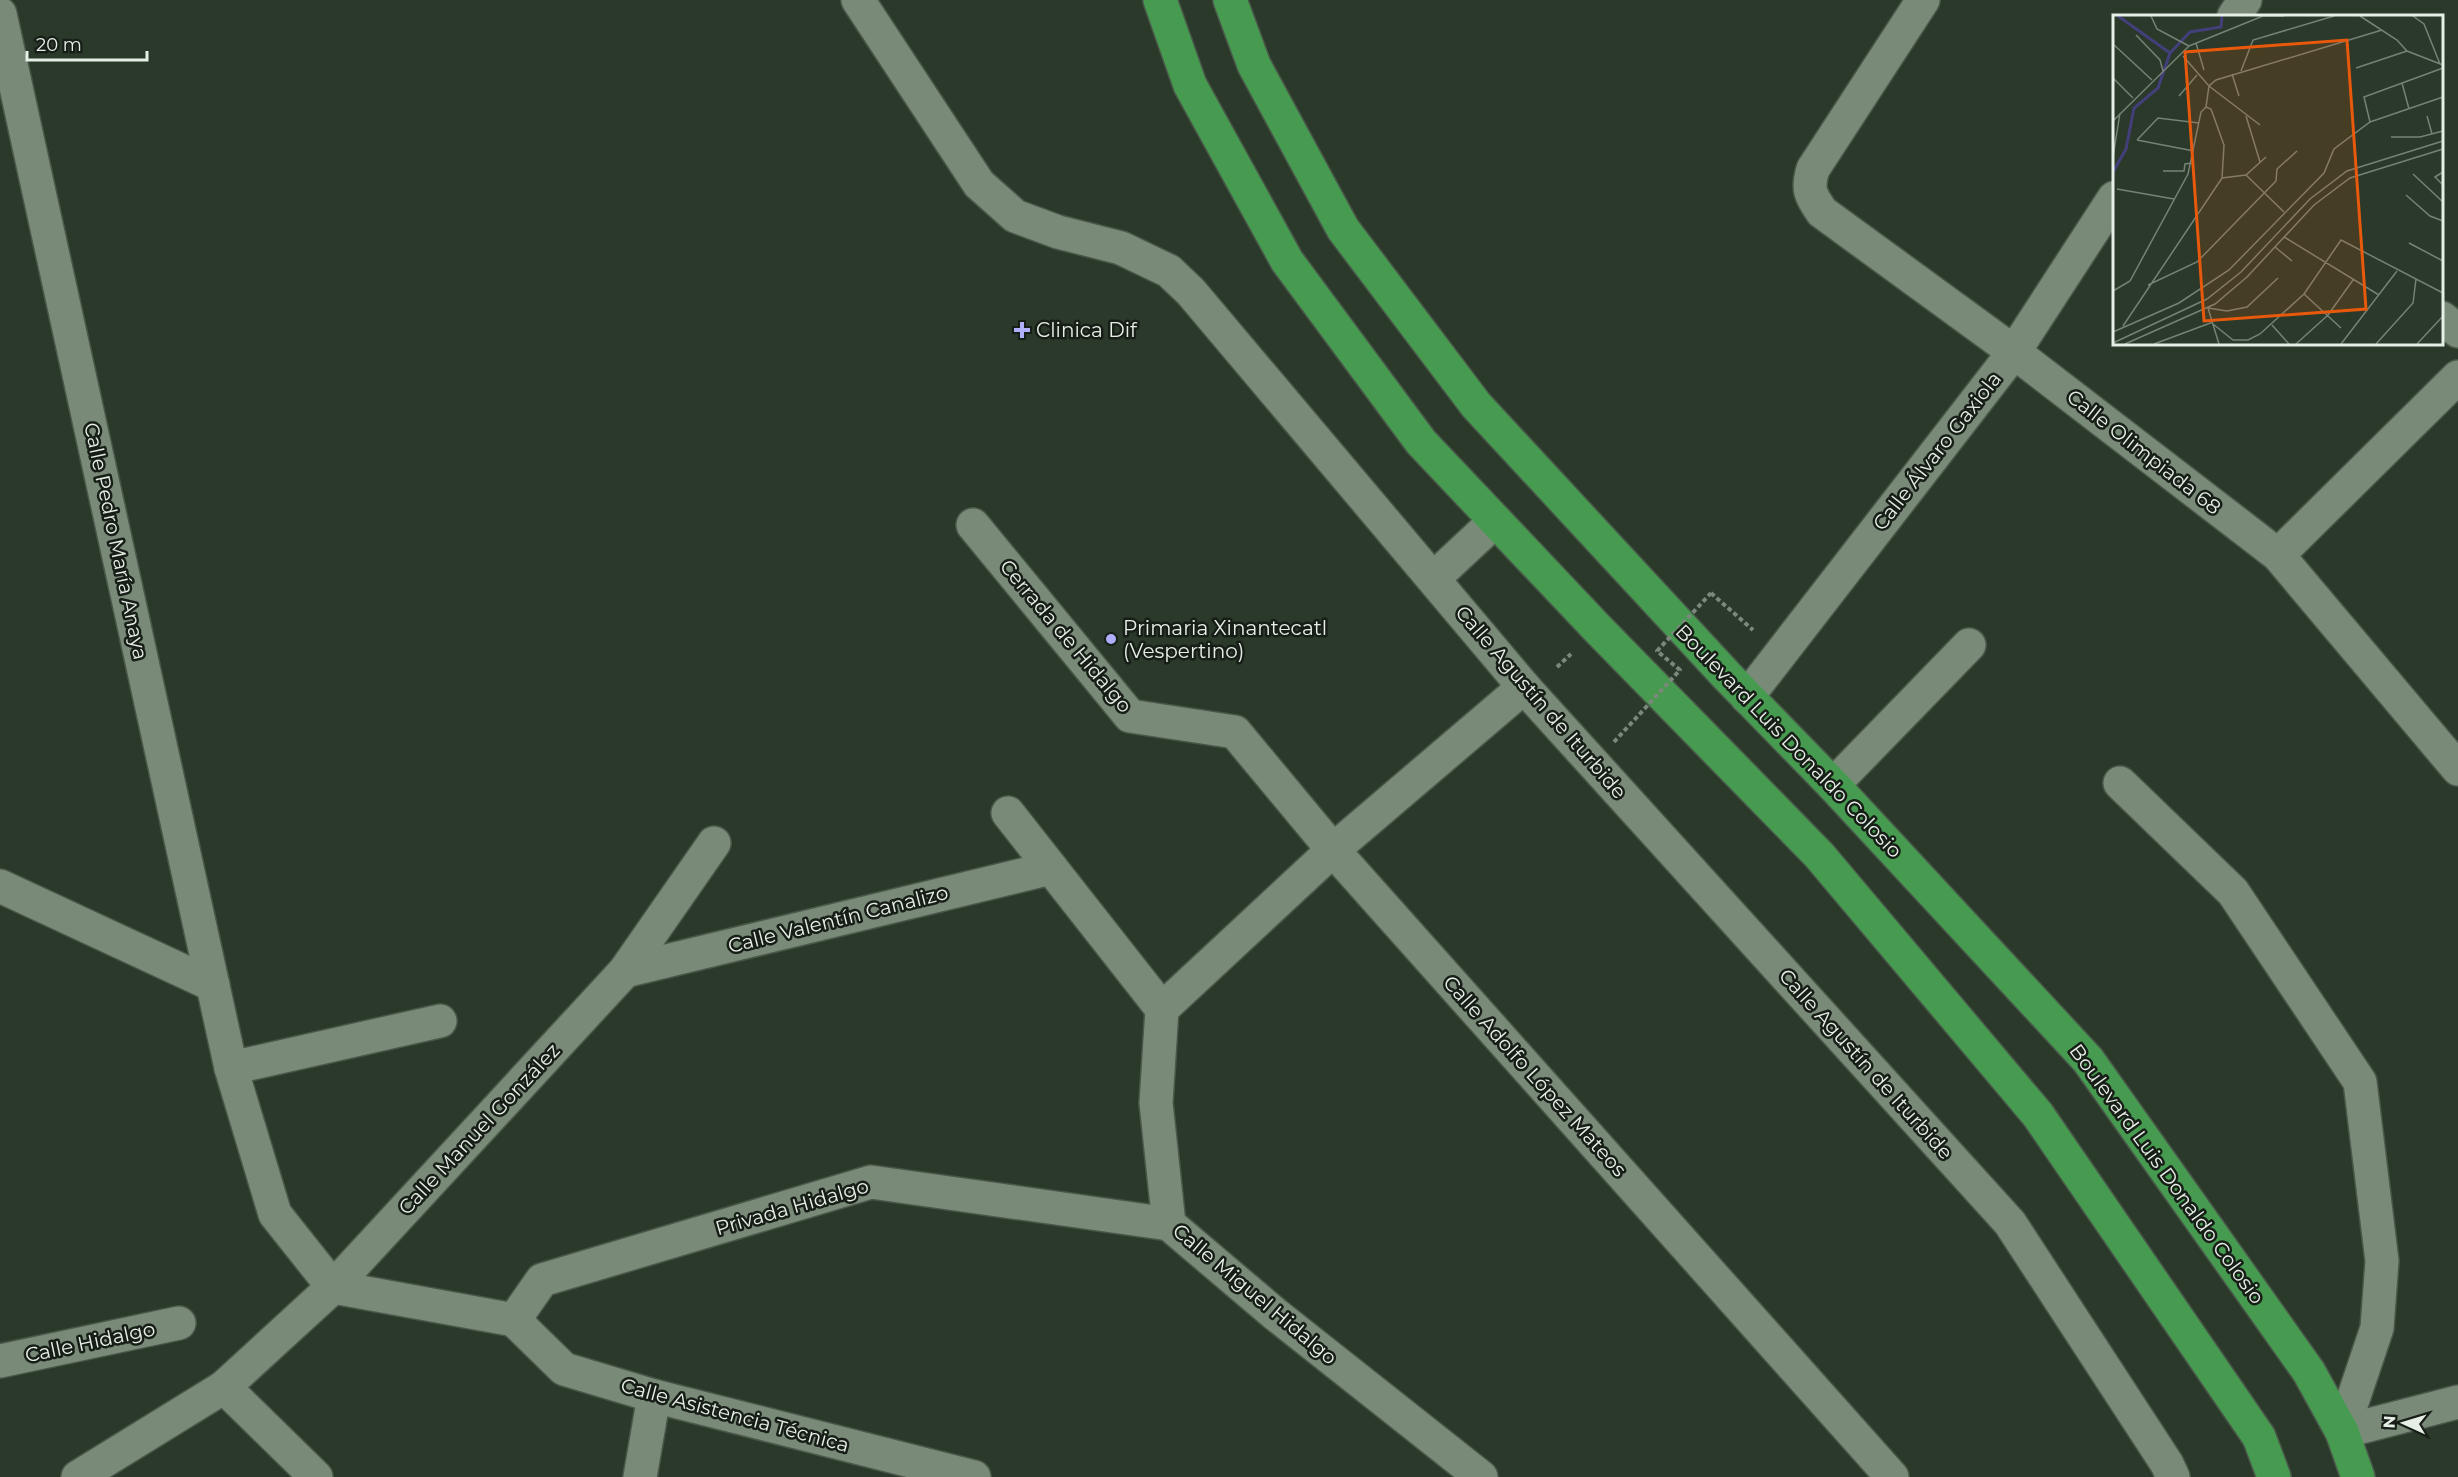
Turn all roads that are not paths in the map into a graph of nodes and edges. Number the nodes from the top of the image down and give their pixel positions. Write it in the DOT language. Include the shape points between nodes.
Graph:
graph roads {
  1 [pos="858,0"];
  2 [pos="1160,0"];
  3 [pos="1230,0"];
  4 [pos="1923,0"];
  5 [pos="2245,0"];
  6 [pos="0,14"];
  7 [pos="2235,15"];
  8 [pos="2113,201"];
  9 [pos="2443,319"];
  10 [pos="2458,332"];
  11 [pos="2014,351"];
  12 [pos="2458,377"];
  13 [pos="1495,521"];
  14 [pos="973,525"];
  15 [pos="2278,555"];
  16 [pos="1434,578"];
  17 [pos="1969,645"];
  18 [pos="1524,687"];
  19 [pos="1747,697"];
  20 [pos="2458,769"];
  21 [pos="2120,783"];
  22 [pos="1833,785"];
  23 [pos="1008,813"];
  24 [pos="714,843"];
  25 [pos="1333,850"];
  26 [pos="1051,868"];
  27 [pos="0,886"];
  28 [pos="626,970"];
  29 [pos="213,985"];
  30 [pos="1162,1009"];
  31 [pos="440,1022"];
  32 [pos="231,1068"];
  33 [pos="1169,1224"];
  34 [pos="333,1287"];
  35 [pos="514,1320"];
  36 [pos="179,1323"];
  37 [pos="0,1361"];
  38 [pos="224,1387"];
  39 [pos="654,1396"];
  40 [pos="2458,1402"];
  41 [pos="2342,1432"];
  42 [pos="911,1469"];
  43 [pos="78,1477"];
  44 [pos="316,1477"];
  45 [pos="640,1477"];
  46 [pos="974,1477"];
  47 [pos="1481,1477"];
  48 [pos="1892,1477"];
  49 [pos="2173,1477"];
  50 [pos="2274,1477"];
  51 [pos="2358,1477"];
  1 -- 16 [label="street, Calle Agustín de Iturbide" via="979,184 1015,216 1121,248 1169,271"];
  2 -- 13 [label="highway" via="1190,85 1287,261 1421,442"];
  3 -- 19 [label="highway, Boulevard Luis Donaldo Colosio" via="1254,65 1343,229 1476,405"];
  4 -- 11 [label="street, Calle Olimpiada 68" via="1813,169 1809,185 1812,198 1822,212"];
  5 -- 7 [label="street"];
  6 -- 29 [label="street, Calle Pedro María Anaya"];
  8 -- 11 [label="street, Calle Álvaro Gaxiola"];
  9 -- 10 [label="street"];
  11 -- 15 [label="street, Calle Olimpiada 68"];
  11 -- 19 [label="street, Calle Álvaro Gaxiola"];
  12 -- 15 [label="street"];
  13 -- 16 [label="street"];
  13 -- 50 [label="highway" via="1819,855 2038,1115 2259,1437"];
  14 -- 25 [label="street, Cerrada de Hidalgo" via="1130,716 1235,732"];
  15 -- 20 [label="street, Calle Olimpiada 68"];
  16 -- 18 [label="street, Calle Agustín de Iturbide"];
  17 -- 22 [label="street"];
  18 -- 25 [label="street"];
  18 -- 49 [label="street, Calle Agustín de Iturbide" via="2010,1223"];
  19 -- 22 [label="highway, Boulevard Luis Donaldo Colosio"];
  21 -- 41 [label="street" via="2234,892 2360,1082 2382,1261 2377,1328"];
  22 -- 41 [label="highway, Boulevard Luis Donaldo Colosio" via="2088,1060 2309,1372"];
  23 -- 26 [label="street"];
  24 -- 28 [label="street, Calle Manuel González"];
  25 -- 30 [label="street"];
  25 -- 48 [label="street, Calle Adolfo López Mateos"];
  26 -- 28 [label="street, Calle Valentín Canalizo"];
  26 -- 30 [label="street"];
  27 -- 29 [label="street"];
  28 -- 34 [label="street, Calle Manuel González"];
  29 -- 32 [label="street, Calle Pedro María Anaya"];
  30 -- 33 [label="street, Calle Miguel Hidalgo" via="1156,1103"];
  31 -- 32 [label="street"];
  32 -- 34 [label="street, Calle Pedro María Anaya" via="275,1214"];
  33 -- 35 [label="street, Privada Hidalgo" via="871,1182 542,1280"];
  33 -- 47 [label="street, Calle Miguel Hidalgo" via="1275,1314"];
  34 -- 35 [label="street"];
  34 -- 38 [label="street, Calle Manuel González"];
  35 -- 39 [label="street, Calle Asistencia Técnica" via="564,1369"];
  36 -- 37 [label="street, Calle Hidalgo"];
  38 -- 43 [label="street, Calle Manuel González"];
  38 -- 44 [label="street"];
  39 -- 42 [label="street, Calle Asistencia Técnica"];
  39 -- 45 [label="street"];
  40 -- 41 [label="street"];
  41 -- 51 [label="highway, Boulevard Luis Donaldo Colosio"];
  42 -- 46 [label="street, Calle Asistencia Técnica"];
}
